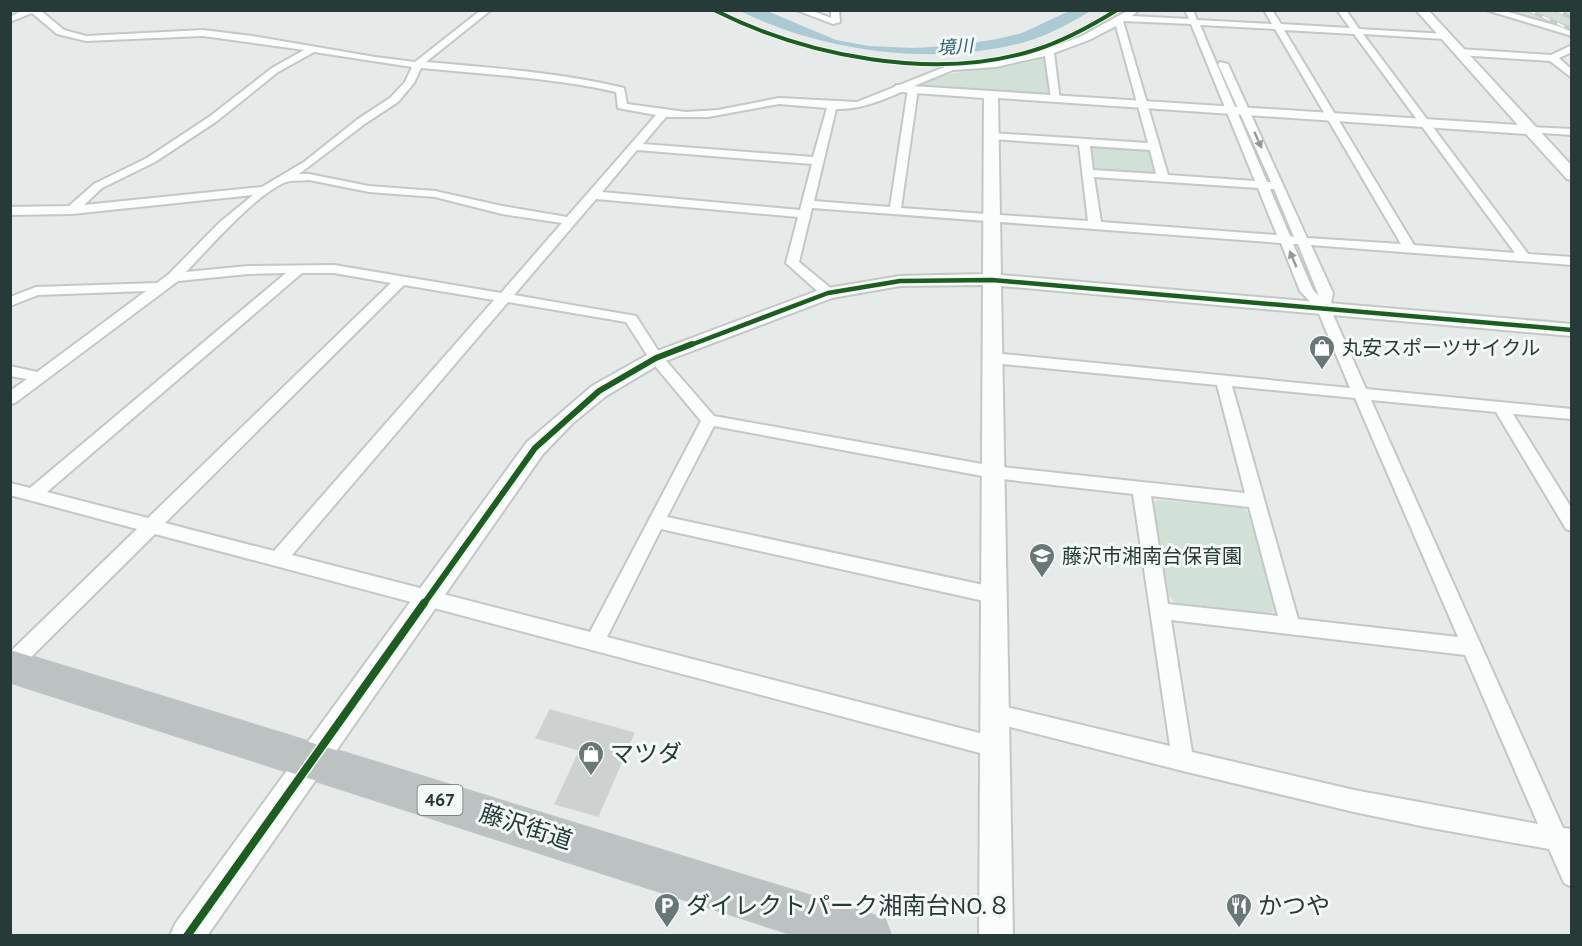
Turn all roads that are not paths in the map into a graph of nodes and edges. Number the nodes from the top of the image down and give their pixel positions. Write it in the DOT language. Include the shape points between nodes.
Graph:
graph roads {
  1 [pos="33,10"];
  2 [pos="487,10"];
  3 [pos="800,10"];
  4 [pos="835,10"];
  5 [pos="1135,10"];
  6 [pos="1189,10"];
  7 [pos="1199,10"];
  8 [pos="1268,10"];
  9 [pos="1341,10"];
  10 [pos="1421,10"];
  11 [pos="1490,10"];
  12 [pos="1122,19"];
  13 [pos="10,20"];
  14 [pos="1199,22"];
  15 [pos="1277,27"];
  16 [pos="1356,31"];
  17 [pos="1572,33"];
  18 [pos="1444,36"];
  19 [pos="315,48"];
  20 [pos="1572,48"];
  21 [pos="1049,52"];
  22 [pos="1460,52"];
  23 [pos="1553,58"];
  24 [pos="418,64"];
  25 [pos="1212,65"];
  26 [pos="1224,66"];
  27 [pos="1572,75"];
  28 [pos="907,89"];
  29 [pos="991,95"];
  30 [pos="1056,99"];
  31 [pos="1143,105"];
  32 [pos="832,106"];
  33 [pos="1238,111"];
  34 [pos="663,114"];
  35 [pos="1330,117"];
  36 [pos="1424,123"];
  37 [pos="1530,130"];
  38 [pos="1572,132"];
  39 [pos="991,136"];
  40 [pos="1084,142"];
  41 [pos="636,147"];
  42 [pos="1154,147"];
  43 [pos="818,161"];
  44 [pos="1088,173"];
  45 [pos="1572,176"];
  46 [pos="289,177"];
  47 [pos="1163,178"];
  48 [pos="1263,186"];
  49 [pos="1278,187"];
  50 [pos="265,190"];
  51 [pos="594,195"];
  52 [pos="804,209"];
  53 [pos="72,210"];
  54 [pos="895,210"];
  55 [pos="10,211"];
  56 [pos="992,218"];
  57 [pos="571,221"];
  58 [pos="1095,226"];
  59 [pos="1285,238"];
  60 [pos="1302,240"];
  61 [pos="1409,248"];
  62 [pos="1524,257"];
  63 [pos="1572,261"];
  64 [pos="299,269"];
  65 [pos="174,278"];
  66 [pos="400,280"];
  67 [pos="992,280"];
  68 [pos="159,287"];
  69 [pos="828,293"];
  70 [pos="505,296"];
  71 [pos="10,302"];
  72 [pos="1323,308"];
  73 [pos="1572,330"];
  74 [pos="656,358"];
  75 [pos="992,358"];
  76 [pos="10,371"];
  77 [pos="39,377"];
  78 [pos="1223,380"];
  79 [pos="1361,393"];
  80 [pos="10,399"];
  81 [pos="1502,407"];
  82 [pos="1572,414"];
  83 [pos="709,420"];
  84 [pos="993,472"];
  85 [pos="1142,488"];
  86 [pos="10,489"];
  87 [pos="33,495"];
  88 [pos="1256,501"];
  89 [pos="658,522"];
  90 [pos="1572,524"];
  91 [pos="150,526"];
  92 [pos="279,558"];
  93 [pos="993,595"];
  94 [pos="426,599"];
  95 [pos="1160,611"];
  96 [pos="1290,626"];
  97 [pos="595,641"];
  98 [pos="1472,647"];
  99 [pos="10,666"];
  100 [pos="994,714"];
  101 [pos="994,747"];
  102 [pos="314,760"];
  103 [pos="1183,761"];
  104 [pos="1564,840"];
  105 [pos="1572,875"];
  106 [pos="187,936"];
  107 [pos="869,936"];
  108 [pos="996,936"];
  1 -- 13 [label="street"];
  1 -- 19 [label="street" via="57,30 72,36 201,32"];
  2 -- 24 [label="street"];
  3 -- 4 [label="street" via="836,22"];
  5 -- 12 [label="street"];
  6 -- 14 [label="street"];
  7 -- 14 [label="street"];
  8 -- 15 [label="street"];
  9 -- 16 [label="street"];
  10 -- 18 [label="street"];
  11 -- 17 [label="street"];
  12 -- 14 [label="street"];
  12 -- 21 [label="street"];
  12 -- 31 [label="street"];
  14 -- 15 [label="street"];
  14 -- 25 [label="street"];
  14 -- 26 [label="street"];
  15 -- 16 [label="street"];
  15 -- 35 [label="street"];
  16 -- 18 [label="street"];
  16 -- 36 [label="street"];
  18 -- 22 [label="street"];
  19 -- 24 [label="street"];
  19 -- 53 [label="street" via="275,70 213,119 151,160 98,186"];
  20 -- 23 [label="street"];
  21 -- 28 [label="street" via="990,65 952,68"];
  21 -- 30 [label="street"];
  22 -- 23 [label="street"];
  22 -- 37 [label="street"];
  23 -- 27 [label="street"];
  24 -- 34 [label="street" via="596,84 621,90 622,106"];
  24 -- 46 [label="street" via="409,83 394,100"];
  25 -- 26 [label="street"];
  25 -- 33 [label="street"];
  26 -- 33 [label="street"];
  28 -- 29 [label="street"];
  28 -- 32 [label="street" via="873,101"];
  28 -- 54 [label="street"];
  29 -- 30 [label="street"];
  29 -- 39 [label="street"];
  30 -- 31 [label="street"];
  31 -- 33 [label="street"];
  31 -- 42 [label="street"];
  32 -- 34 [label="street" via="790,100 710,114"];
  32 -- 43 [label="street"];
  33 -- 35 [label="street"];
  33 -- 48 [label="street"];
  33 -- 49 [label="street, one-way"];
  34 -- 41 [label="street"];
  35 -- 36 [label="street"];
  35 -- 61 [label="street"];
  36 -- 37 [label="street"];
  36 -- 62 [label="street"];
  37 -- 38 [label="street"];
  37 -- 45 [label="street"];
  39 -- 40 [label="street"];
  39 -- 56 [label="street"];
  40 -- 42 [label="street"];
  40 -- 44 [label="street"];
  41 -- 43 [label="street"];
  41 -- 51 [label="street"];
  42 -- 47 [label="street"];
  43 -- 52 [label="street"];
  44 -- 47 [label="street"];
  44 -- 58 [label="street"];
  46 -- 50 [label="street"];
  46 -- 57 [label="street" via="435,194"];
  47 -- 48 [label="street"];
  48 -- 49 [label="street"];
  48 -- 59 [label="street"];
  49 -- 60 [label="street"];
  50 -- 53 [label="street"];
  50 -- 65 [label="street" via="223,226"];
  51 -- 52 [label="street"];
  51 -- 57 [label="street"];
  52 -- 54 [label="street"];
  52 -- 69 [label="street" via="792,263"];
  53 -- 55 [label="street"];
  54 -- 56 [label="street"];
  56 -- 58 [label="street"];
  56 -- 67 [label="street"];
  57 -- 70 [label="street"];
  58 -- 59 [label="street"];
  59 -- 60 [label="street"];
  72 -- 59 [label="street, one-way" via="1307,291"];
  60 -- 61 [label="street"];
  60 -- 72 [label="street" via="1326,293"];
  61 -- 62 [label="street"];
  62 -- 63 [label="street"];
  64 -- 65 [label="street"];
  64 -- 66 [label="street" via="334,269"];
  64 -- 87 [label="street"];
  65 -- 68 [label="street"];
  66 -- 70 [label="street"];
  66 -- 91 [label="street"];
  67 -- 69 [label="street" via="900,281"];
  67 -- 72 [label="street"];
  67 -- 75 [label="street"];
  68 -- 71 [label="street" via="36,291"];
  68 -- 77 [label="street"];
  69 -- 74 [label="street"];
  70 -- 74 [label="street" via="631,319"];
  70 -- 92 [label="street"];
  72 -- 73 [label="street"];
  72 -- 79 [label="street"];
  74 -- 83 [label="street"];
  74 -- 94 [label="street" via="599,391 535,448"];
  75 -- 78 [label="street"];
  75 -- 84 [label="street"];
  76 -- 77 [label="street"];
  77 -- 80 [label="street"];
  78 -- 79 [label="street"];
  78 -- 88 [label="street"];
  79 -- 81 [label="street"];
  79 -- 98 [label="street"];
  81 -- 82 [label="street"];
  81 -- 90 [label="street"];
  83 -- 84 [label="street"];
  83 -- 89 [label="street"];
  84 -- 85 [label="street"];
  84 -- 93 [label="street"];
  85 -- 88 [label="street"];
  85 -- 95 [label="street"];
  86 -- 87 [label="street"];
  87 -- 91 [label="street"];
  88 -- 96 [label="street"];
  89 -- 93 [label="street"];
  89 -- 97 [label="street"];
  91 -- 92 [label="street"];
  91 -- 99 [label="street"];
  92 -- 94 [label="street"];
  93 -- 100 [label="street"];
  94 -- 97 [label="street"];
  94 -- 102 [label="street"];
  95 -- 96 [label="street"];
  95 -- 103 [label="street"];
  96 -- 98 [label="street"];
  97 -- 101 [label="street"];
  98 -- 104 [label="street"];
  99 -- 102 [label="highway, 藤沢街道 / 467"];
  100 -- 101 [label="street"];
  100 -- 103 [label="street"];
  101 -- 108 [label="street"];
  102 -- 106 [label="street"];
  102 -- 107 [label="highway, 藤沢街道 / 467"];
  103 -- 104 [label="street" via="1463,823"];
  104 -- 105 [label="street"];
}
